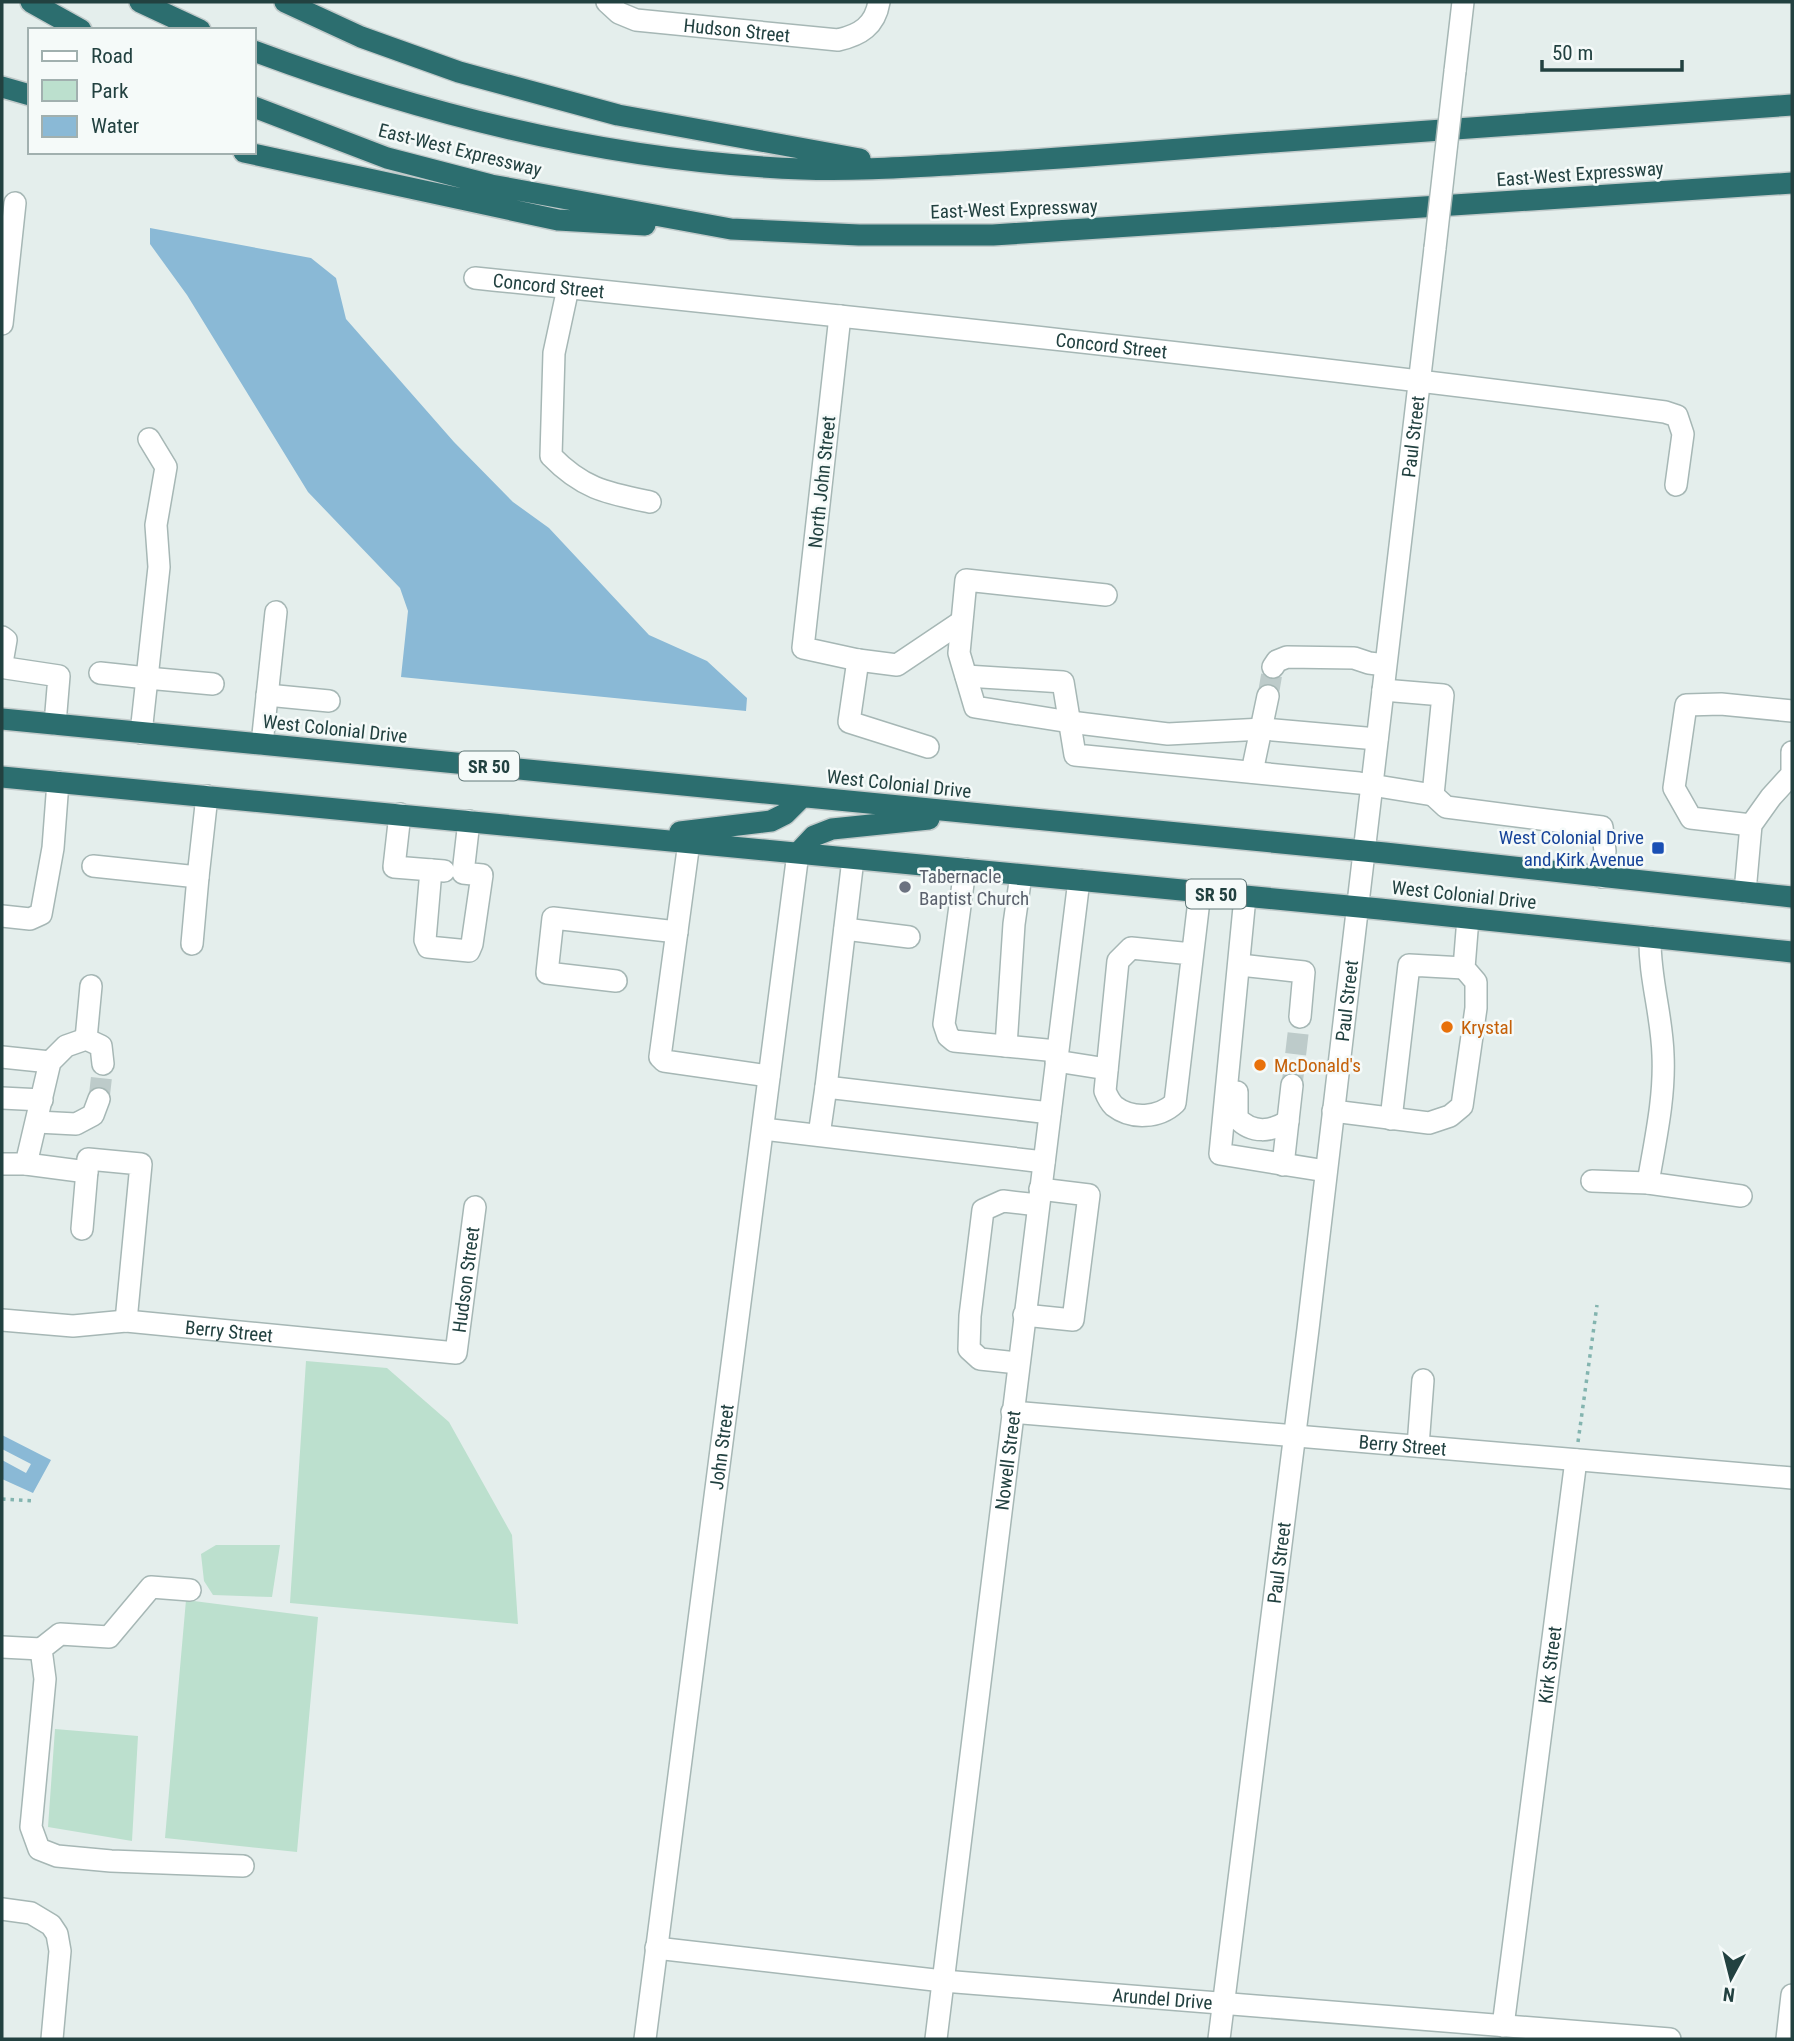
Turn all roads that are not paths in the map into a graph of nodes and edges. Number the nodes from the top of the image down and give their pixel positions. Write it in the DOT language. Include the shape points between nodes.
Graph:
graph roads {
  1 [pos="31,2"];
  2 [pos="140,2"];
  3 [pos="285,2"];
  4 [pos="607,2"];
  5 [pos="879,2"];
  6 [pos="1463,2"];
  7 [pos="77,28"];
  8 [pos="197,28"];
  9 [pos="256,52"];
  10 [pos="2,87"];
  11 [pos="28,94"];
  12 [pos="1792,105"];
  13 [pos="256,108"];
  14 [pos="253,154"];
  15 [pos="907,167"];
  16 [pos="1792,183"];
  17 [pos="15,203"];
  18 [pos="731,229"];
  19 [pos="475,278"];
  20 [pos="568,288"];
  21 [pos="840,316"];
  22 [pos="2,324"];
  23 [pos="1418,380"];
  24 [pos="149,439"];
  25 [pos="1676,485"];
  26 [pos="650,502"];
  27 [pos="1106,595"];
  28 [pos="276,612"];
  29 [pos="961,622"];
  30 [pos="2,637"];
  31 [pos="858,660"];
  32 [pos="2,664"];
  33 [pos="1384,665"];
  34 [pos="1273,667"];
  35 [pos="100,673"];
  36 [pos="966,676"];
  37 [pos="147,678"];
  38 [pos="213,684"];
  39 [pos="1382,690"];
  40 [pos="267,695"];
  41 [pos="1268,696"];
  42 [pos="329,701"];
  43 [pos="1792,710"];
  44 [pos="2,719"];
  45 [pos="1070,722"];
  46 [pos="55,724"];
  47 [pos="1262,729"];
  48 [pos="141,733"];
  49 [pos="1168,734"];
  50 [pos="1377,739"];
  51 [pos="262,744"];
  52 [pos="928,747"];
  53 [pos="1792,752"];
  54 [pos="1166,764"];
  55 [pos="1252,772"];
  56 [pos="2,777"];
  57 [pos="58,782"];
  58 [pos="1372,784"];
  59 [pos="1433,795"];
  60 [pos="206,796"];
  61 [pos="802,797"];
  62 [pos="400,814"];
  63 [pos="976,814"];
  64 [pos="469,821"];
  65 [pos="1751,825"];
  66 [pos="640,837"];
  67 [pos="689,842"];
  68 [pos="1364,852"];
  69 [pos="798,853"];
  70 [pos="853,859"];
  71 [pos="93,866"];
  72 [pos="965,869"];
  73 [pos="431,870"];
  74 [pos="463,873"];
  75 [pos="1021,875"];
  76 [pos="198,877"];
  77 [pos="1602,877"];
  78 [pos="1079,880"];
  79 [pos="1200,892"];
  80 [pos="1745,892"];
  81 [pos="1245,897"];
  82 [pos="1792,897"];
  83 [pos="1357,908"];
  84 [pos="2,916"];
  85 [pos="1468,918"];
  86 [pos="845,929"];
  87 [pos="677,932"];
  88 [pos="909,937"];
  89 [pos="1650,937"];
  90 [pos="192,944"];
  91 [pos="1792,952"];
  92 [pos="1192,954"];
  93 [pos="1240,965"];
  94 [pos="1464,968"];
  95 [pos="616,981"];
  96 [pos="91,986"];
  97 [pos="1300,1017"];
  98 [pos="1231,1038"];
  99 [pos="86,1039"];
  100 [pos="1006,1046"];
  101 [pos="1057,1056"];
  102 [pos="2,1057"];
  103 [pos="50,1062"];
  104 [pos="103,1064"];
  105 [pos="1107,1069"];
  106 [pos="769,1076"];
  107 [pos="1292,1085"];
  108 [pos="826,1087"];
  109 [pos="2,1098"];
  110 [pos="99,1099"];
  111 [pos="42,1100"];
  112 [pos="1333,1111"];
  113 [pos="1050,1112"];
  114 [pos="1391,1119"];
  115 [pos="1288,1121"];
  116 [pos="37,1122"];
  117 [pos="763,1129"];
  118 [pos="818,1136"];
  119 [pos="1044,1162"];
  120 [pos="2,1164"];
  121 [pos="26,1164"];
  122 [pos="1283,1165"];
  123 [pos="1326,1171"];
  124 [pos="87,1172"];
  125 [pos="1592,1181"];
  126 [pos="1648,1183"];
  127 [pos="1741,1196"];
  128 [pos="1039,1197"];
  129 [pos="475,1207"];
  130 [pos="82,1228"];
  131 [pos="1024,1315"];
  132 [pos="2,1320"];
  133 [pos="126,1321"];
  134 [pos="456,1353"];
  135 [pos="1018,1363"];
  136 [pos="1423,1380"];
  137 [pos="1012,1412"];
  138 [pos="1295,1434"];
  139 [pos="1418,1446"];
  140 [pos="1576,1461"];
  141 [pos="1792,1478"];
  142 [pos="190,1590"];
  143 [pos="2,1647"];
  144 [pos="41,1649"];
  145 [pos="243,1866"];
  146 [pos="11,1910"];
  147 [pos="656,1948"];
  148 [pos="943,1981"];
  149 [pos="1792,1995"];
  150 [pos="1223,2004"];
  151 [pos="1503,2026"];
  152 [pos="52,2039"];
  153 [pos="645,2039"];
  154 [pos="936,2039"];
  155 [pos="1219,2039"];
  156 [pos="1670,2039"];
  157 [pos="1787,2039"];
  1 -- 7 [label="highway"];
  2 -- 8 [label="highway"];
  3 -- 15 [label="highway" via="362,37 459,72 618,115"];
  4 -- 5 [label="street, Hudson Street" via="636,20 838,40 869,26"];
  6 -- 23 [label="street, Paul Street, bridge"];
  9 -- 15 [label="highway, East-West Expressway" via="433,109 581,144 700,161 803,169"];
  10 -- 11 [label="highway"];
  12 -- 15 [label="highway, East-West Expressway"];
  13 -- 18 [label="highway, East-West Expressway" via="387,158 491,185"];
  14 -- 18 [label="highway" via="558,220"];
  16 -- 18 [label="highway, East-West Expressway" via="993,235"];
  17 -- 22 [label="street"];
  19 -- 20 [label="street, Concord Street"];
  20 -- 21 [label="street, Concord Street"];
  20 -- 26 [label="street" via="554,353 551,456 589,487"];
  21 -- 23 [label="street, Concord Street"];
  21 -- 31 [label="street, North John Street" via="803,648"];
  23 -- 25 [label="street, Concord Street" via="1677,416 1683,434"];
  23 -- 33 [label="street, Paul Street"];
  24 -- 37 [label="street" via="166,467 156,525 159,567"];
  27 -- 29 [label="street" via="966,580"];
  28 -- 40 [label="street"];
  29 -- 31 [label="street" via="897,665"];
  29 -- 36 [label="street" via="959,653"];
  30 -- 32 [label="street" via="6,640"];
  31 -- 52 [label="street" via="849,722"];
  32 -- 46 [label="street" via="59,676"];
  33 -- 34 [label="street" via="1354,658 1287,657"];
  33 -- 39 [label="street, Paul Street"];
  35 -- 37 [label="street"];
  36 -- 45 [label="street" via="975,706"];
  36 -- 45 [label="street" via="1063,682"];
  37 -- 38 [label="street"];
  37 -- 48 [label="street"];
  39 -- 50 [label="street, Paul Street"];
  39 -- 59 [label="street" via="1443,695"];
  40 -- 42 [label="street"];
  40 -- 51 [label="street"];
  41 -- 47 [label="street"];
  43 -- 65 [label="street" via="1686,705 1674,788 1691,818"];
  44 -- 46 [label="highway, West Colonial Drive / SR 50"];
  45 -- 49 [label="street"];
  45 -- 54 [label="street" via="1075,755"];
  46 -- 48 [label="highway, West Colonial Drive / SR 50"];
  47 -- 49 [label="street"];
  47 -- 50 [label="street"];
  47 -- 55 [label="street"];
  48 -- 51 [label="highway, West Colonial Drive / SR 50"];
  49 -- 54 [label="street"];
  50 -- 58 [label="street, Paul Street"];
  51 -- 61 [label="highway, West Colonial Drive / SR 50"];
  53 -- 65 [label="street" via="1792,774"];
  54 -- 55 [label="street"];
  55 -- 58 [label="street"];
  56 -- 57 [label="highway, West Colonial Drive / SR 50"];
  57 -- 60 [label="highway, West Colonial Drive / SR 50"];
  57 -- 84 [label="street" via="41,914 30,919"];
  58 -- 59 [label="street"];
  58 -- 68 [label="street, Paul Street"];
  59 -- 77 [label="street" via="1446,807 1602,827"];
  60 -- 62 [label="highway, West Colonial Drive / SR 50"];
  60 -- 76 [label="street"];
  61 -- 63 [label="highway, West Colonial Drive / SR 50"];
  61 -- 66 [label="highway" via="771,821"];
  62 -- 64 [label="highway, West Colonial Drive / SR 50"];
  62 -- 73 [label="street" via="394,867"];
  63 -- 68 [label="highway, West Colonial Drive / SR 50"];
  63 -- 69 [label="highway" via="832,829 814,836"];
  64 -- 66 [label="highway, West Colonial Drive / SR 50"];
  64 -- 74 [label="street"];
  65 -- 80 [label="street"];
  66 -- 67 [label="highway, West Colonial Drive / SR 50"];
  67 -- 69 [label="highway, West Colonial Drive / SR 50"];
  67 -- 87 [label="street"];
  68 -- 77 [label="highway, West Colonial Drive / SR 50"];
  68 -- 83 [label="street, Paul Street"];
  69 -- 70 [label="highway, West Colonial Drive / SR 50"];
  69 -- 106 [label="street, John Street"];
  70 -- 72 [label="highway, West Colonial Drive / SR 50"];
  70 -- 86 [label="street"];
  71 -- 76 [label="street"];
  72 -- 75 [label="highway, West Colonial Drive / SR 50"];
  72 -- 100 [label="street" via="944,1024 954,1041"];
  73 -- 74 [label="street"];
  73 -- 74 [label="street" via="428,947 468,951 482,875"];
  75 -- 78 [label="highway, West Colonial Drive / SR 50"];
  75 -- 100 [label="street"];
  76 -- 90 [label="street"];
  77 -- 80 [label="highway, West Colonial Drive / SR 50"];
  78 -- 79 [label="highway, West Colonial Drive / SR 50"];
  78 -- 101 [label="street, Nowell Street"];
  79 -- 81 [label="highway, West Colonial Drive / SR 50"];
  79 -- 92 [label="street"];
  80 -- 82 [label="highway, West Colonial Drive / SR 50"];
  81 -- 83 [label="highway, West Colonial Drive / SR 50"];
  81 -- 93 [label="street"];
  83 -- 85 [label="highway, West Colonial Drive / SR 50"];
  83 -- 112 [label="street, Paul Street"];
  85 -- 89 [label="highway, West Colonial Drive / SR 50"];
  85 -- 94 [label="street"];
  86 -- 88 [label="street"];
  86 -- 108 [label="street"];
  87 -- 95 [label="street" via="553,918 547,973"];
  87 -- 106 [label="street" via="660,1057"];
  89 -- 91 [label="highway, West Colonial Drive / SR 50"];
  89 -- 126 [label="street" via="1664,1083"];
  92 -- 105 [label="street" via="1130,948 1123,954 1118,961"];
  92 -- 105 [label="street" via="1174,1103 1156,1115 1126,1112 1112,1105 1105,1091"];
  93 -- 97 [label="street" via="1304,972"];
  93 -- 98 [label="street"];
  94 -- 114 [label="street" via="1409,965"];
  94 -- 114 [label="street" via="1476,982 1476,1008 1462,1106 1429,1123"];
  96 -- 99 [label="street"];
  98 -- 115 [label="street" via="1238,1069 1237,1118 1244,1126 1262,1130 1275,1130"];
  98 -- 122 [label="street" via="1220,1154"];
  99 -- 103 [label="street" via="66,1046"];
  99 -- 104 [label="street" via="102,1046"];
  100 -- 101 [label="street"];
  101 -- 105 [label="street"];
  101 -- 113 [label="street, Nowell Street"];
  102 -- 103 [label="street"];
  103 -- 111 [label="street"];
  106 -- 117 [label="street, John Street"];
  107 -- 115 [label="street"];
  108 -- 113 [label="street"];
  108 -- 118 [label="street"];
  109 -- 111 [label="street"];
  110 -- 116 [label="street" via="93,1115 76,1124"];
  111 -- 116 [label="street"];
  112 -- 114 [label="street"];
  112 -- 123 [label="street, Paul Street"];
  113 -- 119 [label="street, Nowell Street"];
  115 -- 122 [label="street"];
  116 -- 121 [label="street"];
  117 -- 118 [label="street"];
  117 -- 147 [label="street, John Street"];
  118 -- 119 [label="street"];
  119 -- 128 [label="street, Nowell Street"];
  120 -- 121 [label="street"];
  121 -- 124 [label="street"];
  122 -- 123 [label="street"];
  123 -- 138 [label="street, Paul Street"];
  124 -- 130 [label="street"];
  124 -- 133 [label="street" via="89,1159 141,1164"];
  125 -- 126 [label="street"];
  126 -- 127 [label="street"];
  128 -- 131 [label="street, Nowell Street"];
  128 -- 131 [label="street" via="1089,1195 1073,1320"];
  128 -- 135 [label="street" via="1003,1201 983,1210 969,1349 980,1359"];
  129 -- 134 [label="street, Hudson Street"];
  131 -- 135 [label="street, Nowell Street"];
  132 -- 133 [label="street, Berry Street" via="73,1326"];
  133 -- 134 [label="street, Berry Street"];
  135 -- 137 [label="street, Nowell Street"];
  136 -- 139 [label="street"];
  137 -- 138 [label="street, Berry Street"];
  137 -- 148 [label="street, Nowell Street"];
  138 -- 139 [label="street, Berry Street"];
  138 -- 150 [label="street, Paul Street"];
  139 -- 140 [label="street, Berry Street"];
  140 -- 141 [label="street, Berry Street"];
  140 -- 151 [label="street, Kirk Street"];
  142 -- 144 [label="street" via="151,1587 109,1637 60,1634"];
  143 -- 144 [label="street"];
  144 -- 145 [label="street" via="45,1679 31,1827 39,1849 57,1856 111,1861"];
  146 -- 152 [label="street" via="31,1913 57,1934 60,1951"];
  147 -- 148 [label="street, Arundel Drive"];
  147 -- 153 [label="street, John Street"];
  148 -- 150 [label="street, Arundel Drive"];
  148 -- 154 [label="street, Nowell Street"];
  149 -- 157 [label="street"];
  150 -- 151 [label="street, Arundel Drive"];
  150 -- 155 [label="street, Paul Street"];
  151 -- 156 [label="street, Arundel Drive"];
}
